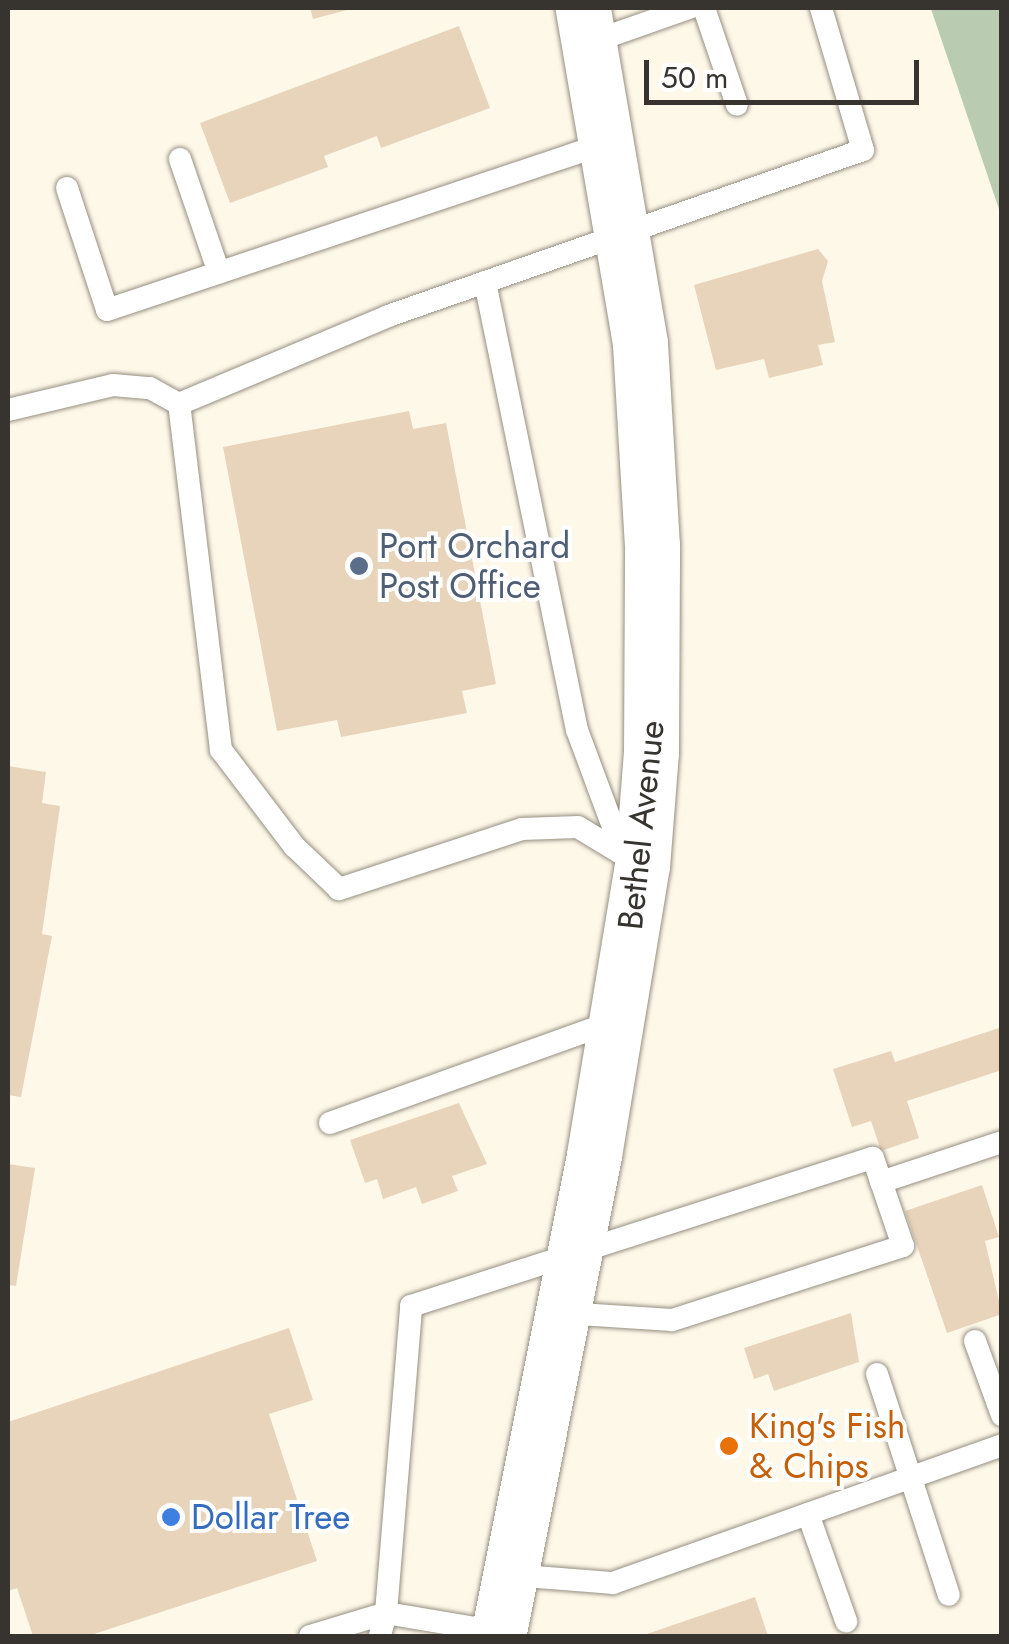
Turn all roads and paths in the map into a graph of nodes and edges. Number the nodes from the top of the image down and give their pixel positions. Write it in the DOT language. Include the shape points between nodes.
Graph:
graph roads {
  1 [pos="689,8"];
  2 [pos="704,8"];
  3 [pos="821,8"];
  4 [pos="588,25"];
  5 [pos="737,105"];
  6 [pos="610,142"];
  7 [pos="180,159"];
  8 [pos="67,188"];
  9 [pos="626,234"];
  10 [pos="219,273"];
  11 [pos="484,282"];
  12 [pos="179,404"];
  13 [pos="8,410"];
  14 [pos="631,857"];
  15 [pos="615,1020"];
  16 [pos="330,1123"];
  17 [pos="1002,1142"];
  18 [pos="882,1182"];
  19 [pos="574,1256"];
  20 [pos="564,1313"];
  21 [pos="975,1341"];
  22 [pos="877,1374"];
  23 [pos="1002,1414"];
  24 [pos="1002,1445"];
  25 [pos="910,1478"];
  26 [pos="808,1514"];
  27 [pos="512,1576"];
  28 [pos="949,1595"];
  29 [pos="386,1613"];
  30 [pos="846,1621"];
  31 [pos="499,1634"];
  32 [pos="310,1636"];
  33 [pos="380,1636"];
  1 -- 4 [label="lane"];
  2 -- 5 [label="lane"];
  3 -- 9 [label="lane" via="864,150"];
  4 -- 6 [label="main road, Bethel Avenue"];
  6 -- 9 [label="main road, Bethel Avenue"];
  6 -- 10 [label="lane"];
  7 -- 10 [label="lane"];
  8 -- 10 [label="lane" via="107,310"];
  9 -- 11 [label="lane"];
  9 -- 14 [label="main road, Bethel Avenue" via="652,546"];
  11 -- 12 [label="lane"];
  11 -- 14 [label="lane" via="576,730"];
  12 -- 13 [label="lane" via="150,388 113,385"];
  12 -- 14 [label="lane" via="221,750 294,846 340,889 522,830 578,827"];
  14 -- 15 [label="main road, Bethel Avenue"];
  15 -- 16 [label="lane"];
  15 -- 19 [label="main road, Bethel Avenue"];
  17 -- 18 [label="lane"];
  18 -- 19 [label="lane" via="873,1158"];
  18 -- 20 [label="lane" via="903,1246 672,1320"];
  19 -- 20 [label="main road, Bethel Avenue"];
  19 -- 29 [label="lane" via="411,1306"];
  20 -- 27 [label="main road, Bethel Avenue"];
  21 -- 23 [label="lane"];
  22 -- 25 [label="lane"];
  24 -- 25 [label="lane"];
  25 -- 26 [label="lane"];
  25 -- 28 [label="lane"];
  26 -- 27 [label="lane" via="613,1583"];
  26 -- 30 [label="lane"];
  27 -- 31 [label="main road, Bethel Avenue"];
  29 -- 31 [label="lane"];
  29 -- 32 [label="lane"];
  29 -- 33 [label="lane"];
}
